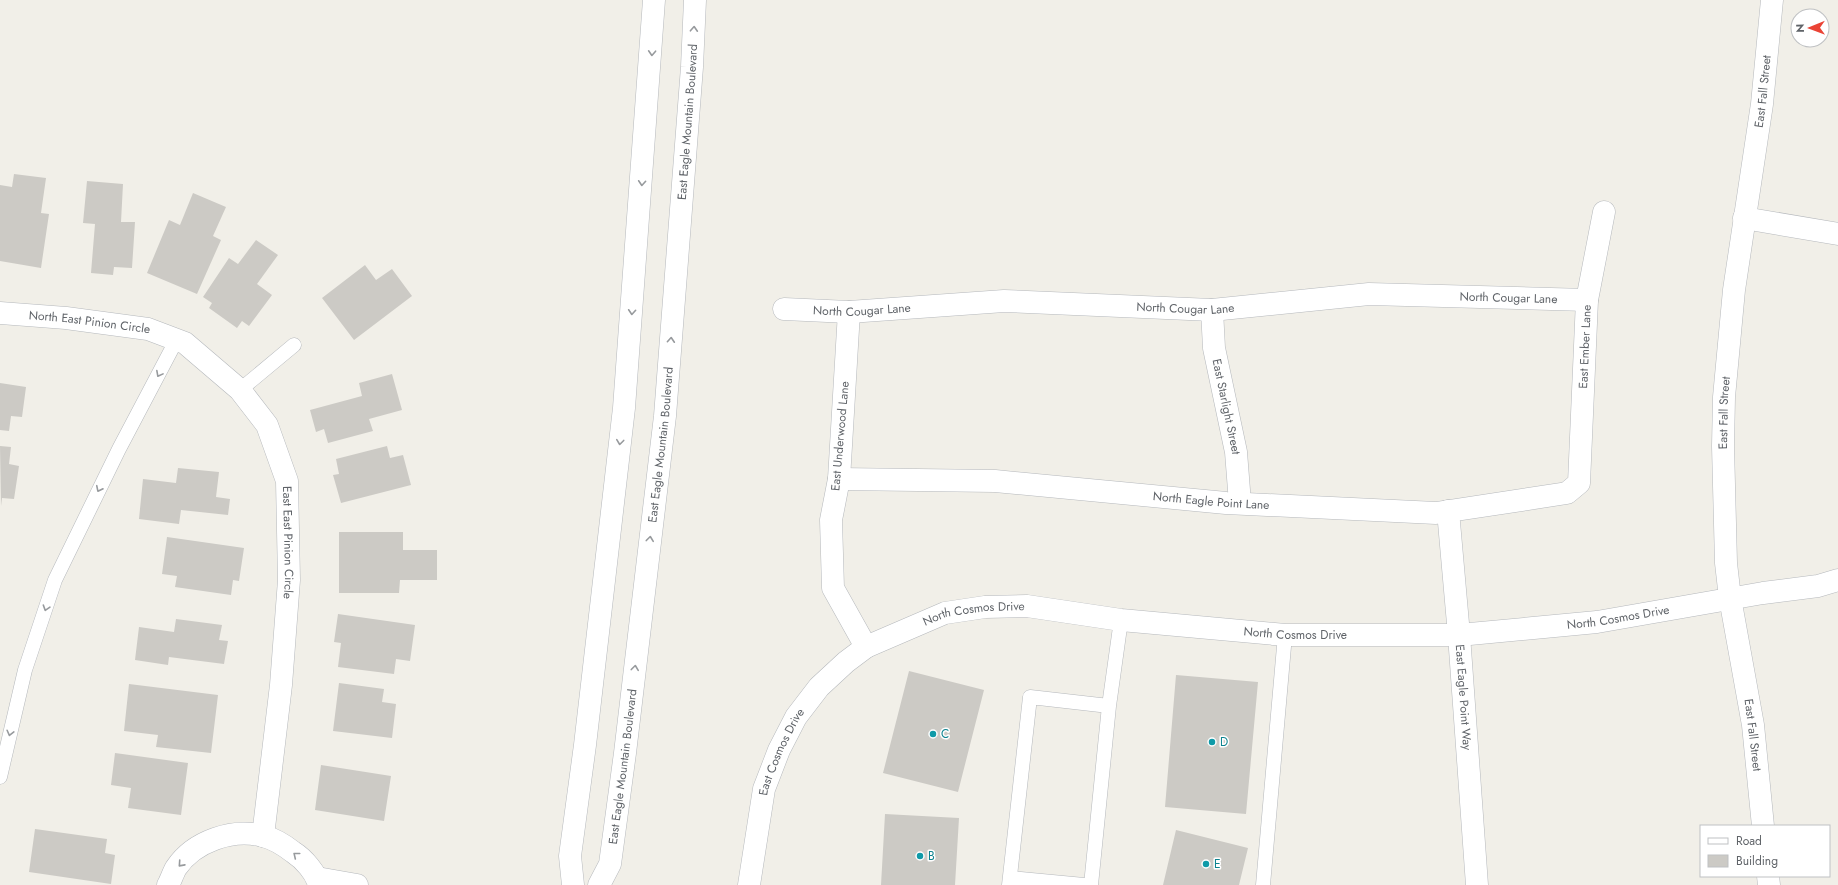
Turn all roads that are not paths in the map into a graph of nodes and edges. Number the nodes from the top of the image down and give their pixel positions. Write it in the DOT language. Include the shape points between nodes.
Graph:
graph roads {
  1 [pos="654,0"];
  2 [pos="695,0"];
  3 [pos="1772,0"];
  4 [pos="1604,212"];
  5 [pos="1744,218"];
  6 [pos="1838,234"];
  7 [pos="1587,300"];
  8 [pos="784,309"];
  9 [pos="1212,310"];
  10 [pos="849,312"];
  11 [pos="0,313"];
  12 [pos="177,339"];
  13 [pos="294,345"];
  14 [pos="240,390"];
  15 [pos="839,479"];
  16 [pos="1579,483"];
  17 [pos="1240,504"];
  18 [pos="1448,511"];
  19 [pos="1838,580"];
  20 [pos="1730,598"];
  21 [pos="1121,620"];
  22 [pos="1285,634"];
  23 [pos="1459,635"];
  24 [pos="866,647"];
  25 [pos="1109,706"];
  26 [pos="0,777"];
  27 [pos="1763,825"];
  28 [pos="263,836"];
  29 [pos="1009,881"];
  30 [pos="318,882"];
  31 [pos="168,885"];
  32 [pos="357,885"];
  33 [pos="573,885"];
  34 [pos="599,885"];
  35 [pos="749,885"];
  36 [pos="1084,885"];
  37 [pos="1091,885"];
  38 [pos="1263,885"];
  39 [pos="1477,885"];
  1 -- 33 [label="street, one-way" via="624,408 570,856"];
  34 -- 2 [label="street, East Eagle Mountain Boulevard, one-way" via="611,857 665,416"];
  3 -- 5 [label="street, East Fall Street" via="1762,104"];
  4 -- 7 [label="street, East Ember Lane"];
  5 -- 6 [label="street"];
  5 -- 20 [label="street, East Fall Street" via="1724,397 1726,563"];
  7 -- 9 [label="street, North Cougar Lane" via="1369,294"];
  7 -- 16 [label="street, East Ember Lane"];
  8 -- 10 [label="street, North Cougar Lane"];
  9 -- 10 [label="street, North Cougar Lane" via="1004,301"];
  9 -- 17 [label="street, East Starlight Street" via="1214,348 1236,452"];
  10 -- 15 [label="street, East Underwood Lane"];
  11 -- 12 [label="street, North East Pinion Circle" via="66,318 148,329"];
  12 -- 14 [label="street, East East Pinion Circle"];
  12 -- 26 [label="lane, one-way" via="55,580 26,670"];
  13 -- 14 [label="lane"];
  14 -- 28 [label="street, East East Pinion Circle" via="267,425 287,481 289,580 281,685"];
  15 -- 17 [label="street, North Eagle Point Lane" via="995,480"];
  15 -- 24 [label="street, East Underwood Lane" via="831,520 833,588"];
  16 -- 18 [label="street, North Eagle Point Lane" via="1566,493"];
  17 -- 18 [label="street, North Eagle Point Lane" via="1436,513"];
  18 -- 23 [label="street, East Eagle Point Way"];
  19 -- 20 [label="street, North Cosmos Drive" via="1818,586"];
  20 -- 23 [label="street, North Cosmos Drive" via="1597,622"];
  20 -- 27 [label="street, East Fall Street" via="1753,724"];
  21 -- 22 [label="street, North Cosmos Drive"];
  21 -- 24 [label="street, North Cosmos Drive" via="1027,606 985,607 945,613"];
  21 -- 25 [label="lane"];
  22 -- 23 [label="street, North Cosmos Drive"];
  22 -- 38 [label="lane"];
  23 -- 39 [label="street, East Eagle Point Way"];
  24 -- 35 [label="street, East Cosmos Drive" via="819,687 796,717 779,750 764,789"];
  25 -- 29 [label="lane" via="1030,697"];
  25 -- 37 [label="lane"];
  30 -- 28 [label="street, one-way" via="299,856 281,843"];
  28 -- 31 [label="street, one-way" via="238,834 215,839 193,850 177,868"];
  29 -- 36 [label="lane"];
  30 -- 32 [label="street"];
}
